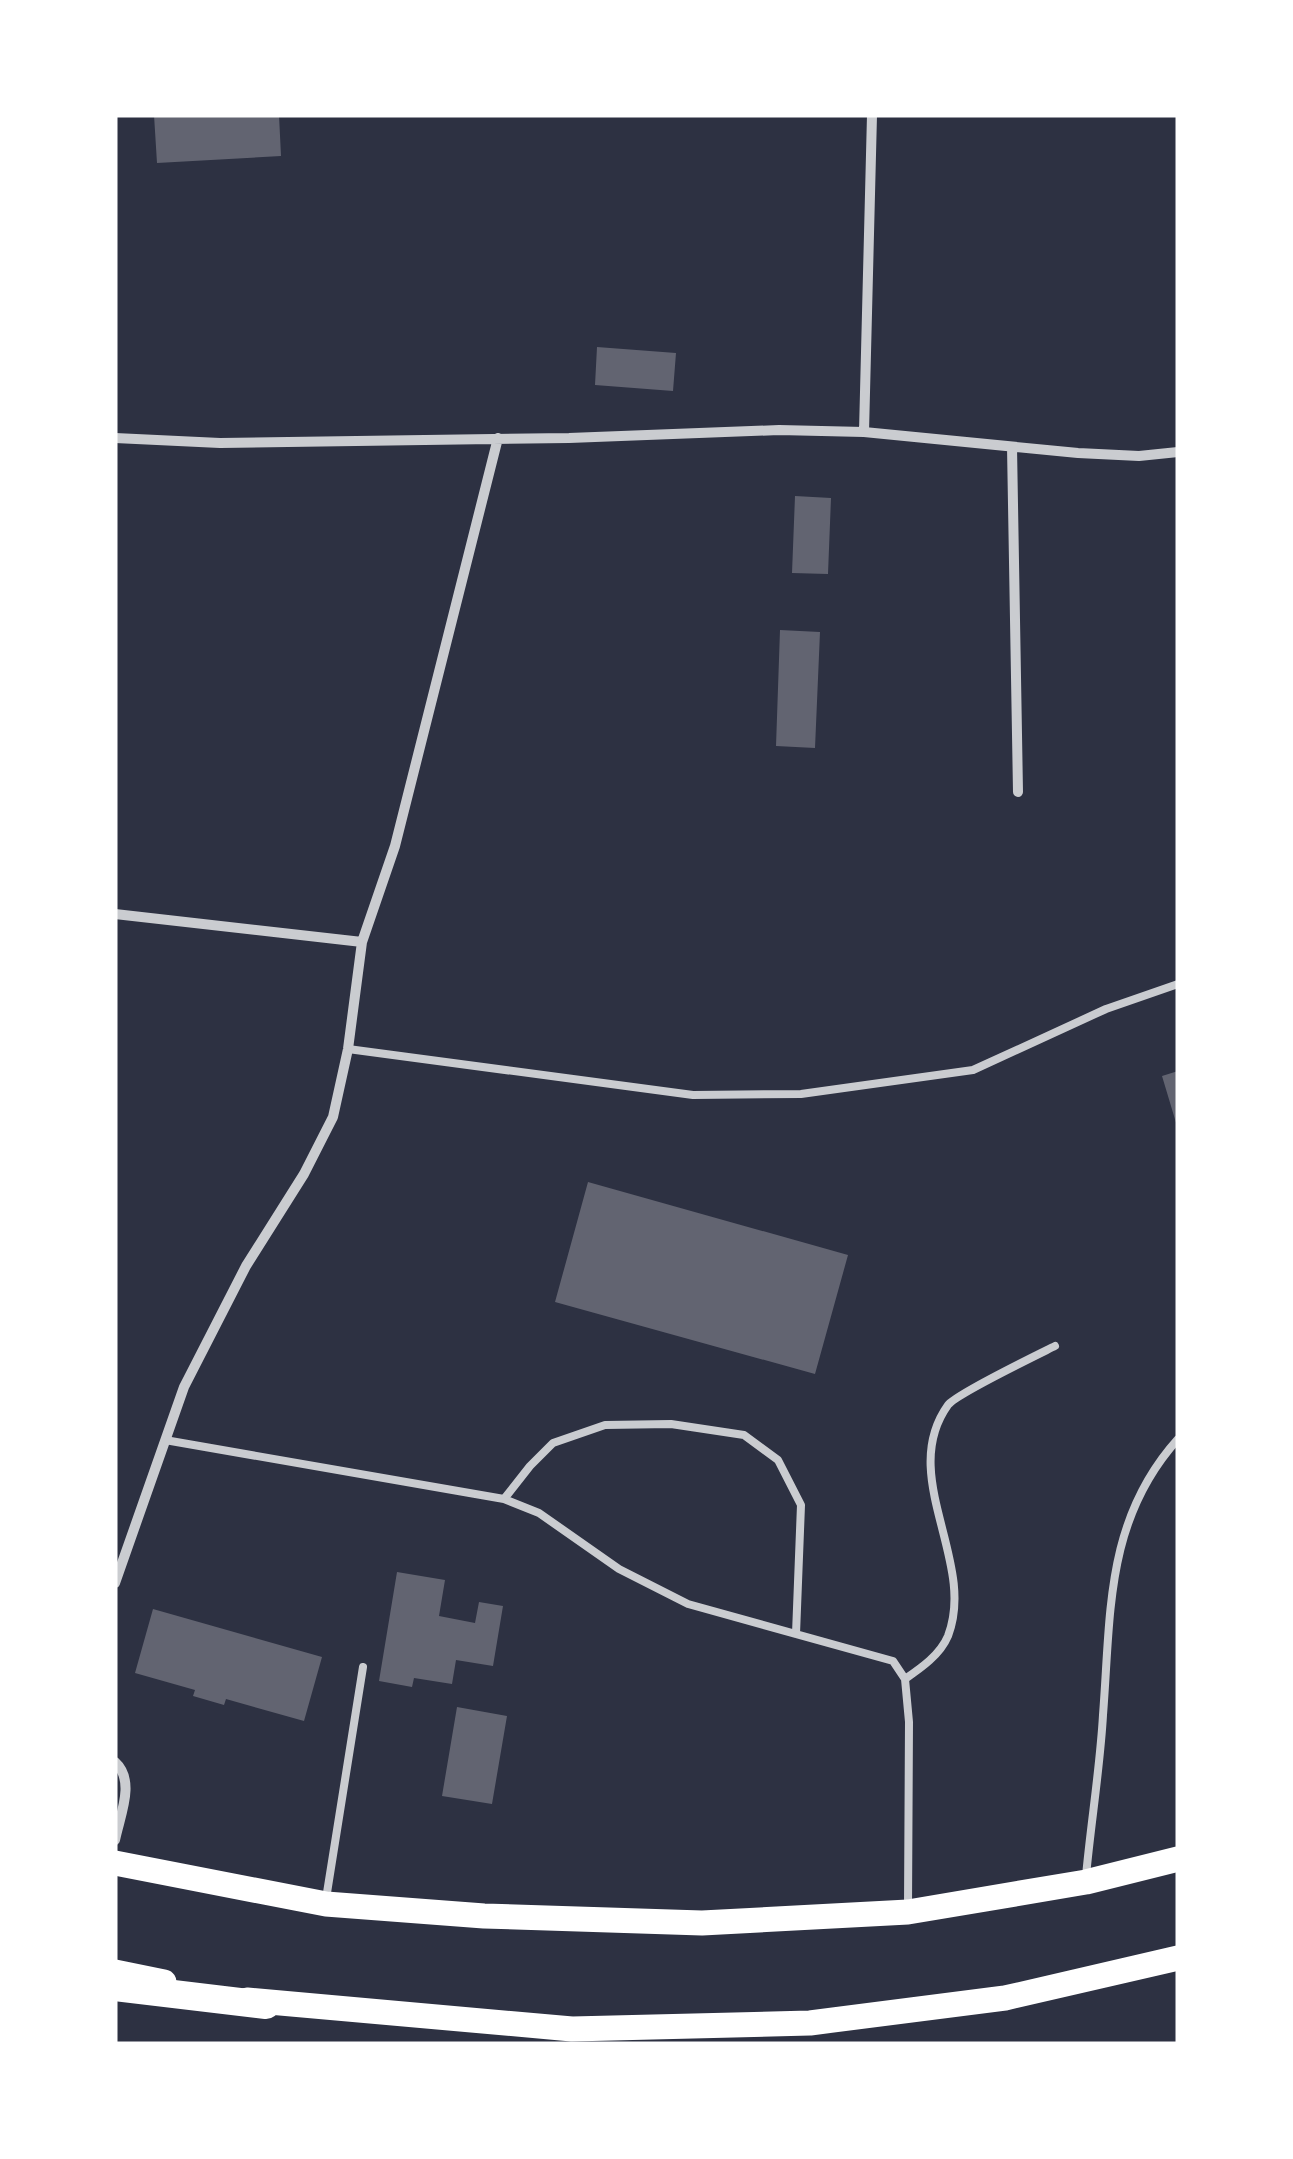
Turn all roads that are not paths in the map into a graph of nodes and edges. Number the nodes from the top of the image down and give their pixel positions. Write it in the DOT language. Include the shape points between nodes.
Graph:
graph roads {
  1 [pos="872,115"];
  2 [pos="864,432"];
  3 [pos="115,438"];
  4 [pos="498,438"];
  5 [pos="1012,447"];
  6 [pos="1178,452"];
  7 [pos="1018,792"];
  8 [pos="115,914"];
  9 [pos="362,942"];
  10 [pos="1178,984"];
  11 [pos="348,1049"];
  12 [pos="1055,1346"];
  13 [pos="1178,1439"];
  14 [pos="165,1440"];
  15 [pos="504,1499"];
  16 [pos="115,1583"];
  17 [pos="796,1634"];
  18 [pos="363,1667"];
  19 [pos="905,1679"];
  20 [pos="115,1762"];
  21 [pos="115,1840"];
  22 [pos="1178,1859"];
  23 [pos="115,1863"];
  24 [pos="1086,1882"];
  25 [pos="326,1904"];
  26 [pos="908,1912"];
  27 [pos="1178,1958"];
  28 [pos="115,1972"];
  29 [pos="115,1987"];
  30 [pos="266,2004"];
  1 -- 2 [label="street"];
  2 -- 4 [label="street"];
  2 -- 5 [label="street"];
  3 -- 4 [label="street"];
  4 -- 9 [label="street" via="394,846"];
  5 -- 6 [label="street" via="1139,456"];
  5 -- 7 [label="street"];
  8 -- 9 [label="street"];
  9 -- 11 [label="street"];
  10 -- 11 [label="lane" via="972,1070 800,1094 692,1095"];
  11 -- 14 [label="street" via="334,1118 246,1266"];
  12 -- 19 [label="lane" via="949,1402 931,1442 931,1480 955,1596 948,1638"];
  13 -- 24 [label="lane" via="1157,1462 1115,1559"];
  14 -- 15 [label="lane"];
  14 -- 16 [label="street"];
  15 -- 17 [label="lane" via="688,1604"];
  15 -- 17 [label="lane" via="553,1443 605,1425 672,1424 744,1436 778,1460 801,1506"];
  17 -- 19 [label="lane" via="892,1661"];
  18 -- 25 [label="lane"];
  19 -- 26 [label="lane"];
  20 -- 21 [label="street" via="127,1782"];
  22 -- 24 [label="main road"];
  23 -- 25 [label="main road"];
  24 -- 26 [label="main road"];
  25 -- 26 [label="main road" via="702,1923"];
  27 -- 30 [label="main road" via="1005,1998 810,2023 572,2028"];
  28 -- 30 [label="main road"];
  29 -- 30 [label="highway"];
}
